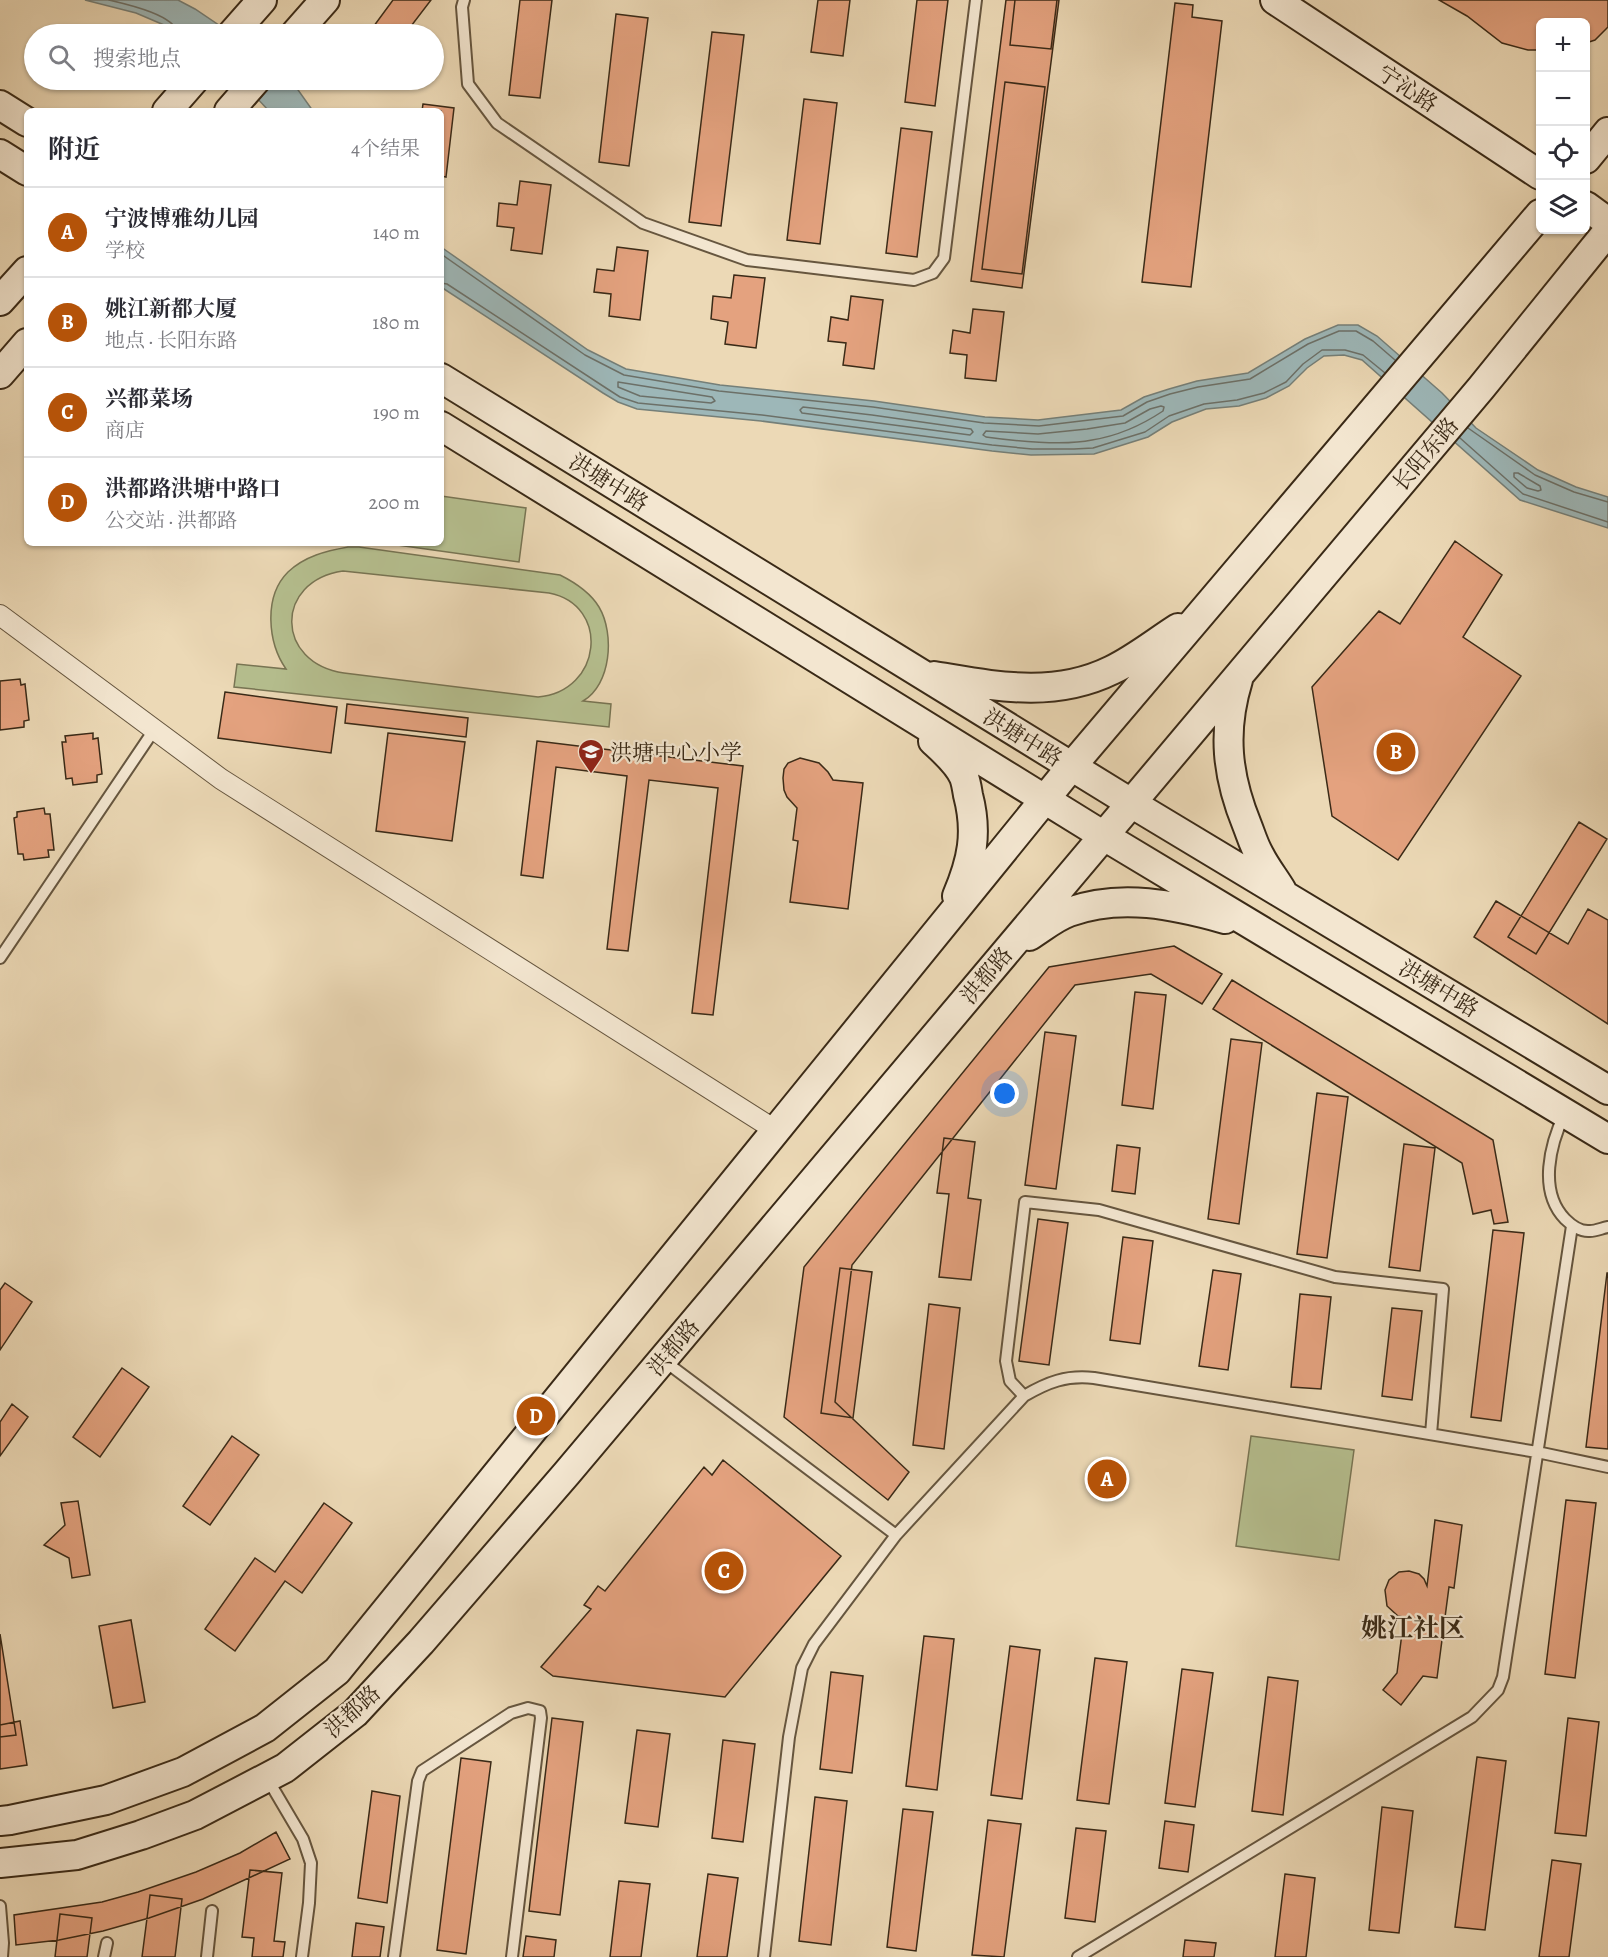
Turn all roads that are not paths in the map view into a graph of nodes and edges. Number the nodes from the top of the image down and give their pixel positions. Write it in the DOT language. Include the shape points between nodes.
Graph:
graph roads {
  1 [pos="325,0"];
  2 [pos="464,0"];
  3 [pos="976,0"];
  4 [pos="1275,0"];
  5 [pos="304,24"];
  6 [pos="185,90"];
  7 [pos="247,90"];
  8 [pos="0,105"];
  9 [pos="170,108"];
  10 [pos="232,108"];
  11 [pos="24,120"];
  12 [pos="1608,132"];
  13 [pos="0,154"];
  14 [pos="1590,154"];
  15 [pos="24,169"];
  16 [pos="1536,172"];
  17 [pos="1590,209"];
  18 [pos="1536,219"];
  19 [pos="1608,222"];
  20 [pos="1608,231"];
  21 [pos="24,274"];
  22 [pos="0,301"];
  23 [pos="24,346"];
  24 [pos="0,374"];
  25 [pos="444,380"];
  26 [pos="444,428"];
  27 [pos="1203,612"];
  28 [pos="0,615"];
  29 [pos="920,673"];
  30 [pos="1239,675"];
  31 [pos="901,711"];
  32 [pos="154,730"];
  33 [pos="1071,767"];
  34 [pos="1045,799"];
  35 [pos="1131,804"];
  36 [pos="1104,836"];
  37 [pos="1286,897"];
  38 [pos="945,921"];
  39 [pos="1259,929"];
  40 [pos="1010,947"];
  41 [pos="0,958"];
  42 [pos="1608,1090"];
  43 [pos="1565,1113"];
  44 [pos="775,1130"];
  45 [pos="1608,1139"];
  46 [pos="1572,1226"];
  47 [pos="1608,1227"];
  48 [pos="663,1359"];
  49 [pos="1024,1396"];
  50 [pos="1431,1434"];
  51 [pos="1537,1452"];
  52 [pos="1608,1467"];
  53 [pos="896,1535"];
  54 [pos="267,1777"];
  55 [pos="0,1821"];
  56 [pos="0,1863"];
  57 [pos="0,1906"];
  58 [pos="212,1911"];
  59 [pos="107,1943"];
  60 [pos="2,1957"];
  61 [pos="104,1957"];
  62 [pos="207,1957"];
  63 [pos="302,1957"];
  64 [pos="394,1957"];
  65 [pos="512,1957"];
  66 [pos="764,1957"];
  67 [pos="1078,1957"];
  1 -- 5 [label="main road"];
  2 -- 3 [label="lane" via="468,84 497,123 643,223 747,260 914,280 933,273 944,258"];
  4 -- 16 [label="main road, 宁沁路"];
  6 -- 9 [label="main road"];
  7 -- 10 [label="main road"];
  8 -- 11 [label="main road"];
  12 -- 14 [label="main road"];
  13 -- 15 [label="main road"];
  17 -- 19 [label="main road"];
  18 -- 27 [label="main road"];
  20 -- 30 [label="main road, 长阳东路"];
  21 -- 22 [label="main road"];
  23 -- 24 [label="main road"];
  25 -- 29 [label="main road, 洪塘中路"];
  26 -- 31 [label="main road, 洪塘中路"];
  27 -- 29 [label="main road" via="1111,670 1071,685 1030,689"];
  27 -- 33 [label="main road, 洪都路"];
  28 -- 32 [label="street"];
  29 -- 33 [label="main road, 洪塘中路"];
  30 -- 35 [label="main road, 洪都路"];
  30 -- 37 [label="main road" via="1227,737 1231,774 1239,806 1259,854"];
  31 -- 34 [label="main road, 洪塘中路"];
  31 -- 38 [label="main road" via="947,754 964,776 971,807 971,856"];
  32 -- 41 [label="lane"];
  32 -- 44 [label="street" via="220,779"];
  33 -- 34 [label="main road, 洪都路"];
  33 -- 35 [label="main road, 洪塘中路"];
  34 -- 36 [label="main road, 洪塘中路"];
  34 -- 38 [label="main road, 洪都路"];
  35 -- 36 [label="main road, 洪都路"];
  35 -- 37 [label="main road, 洪塘中路"];
  36 -- 39 [label="main road, 洪塘中路"];
  36 -- 40 [label="main road, 洪都路"];
  37 -- 42 [label="main road, 洪塘中路"];
  38 -- 44 [label="main road, 洪都路"];
  39 -- 40 [label="main road" via="1174,907 1102,903 1068,912"];
  39 -- 43 [label="main road, 洪塘中路"];
  40 -- 48 [label="main road, 洪都路"];
  43 -- 45 [label="main road, 洪塘中路"];
  43 -- 46 [label="lane" via="1553,1142 1549,1170 1556,1207"];
  44 -- 55 [label="main road, 洪都路" via="337,1671 266,1728 183,1773 106,1800"];
  46 -- 47 [label="lane" via="1588,1232"];
  46 -- 51 [label="lane"];
  48 -- 53 [label="lane"];
  48 -- 54 [label="main road, 洪都路" via="422,1642 355,1713 285,1768"];
  49 -- 50 [label="lane" via="1049,1382 1081,1377"];
  49 -- 50 [label="lane" via="1010,1381 1006,1361 1025,1202 1099,1210 1335,1277 1443,1289"];
  49 -- 53 [label="lane"];
  50 -- 51 [label="lane"];
  51 -- 52 [label="lane"];
  51 -- 67 [label="lane" via="1498,1690 1472,1717"];
  53 -- 66 [label="lane" via="814,1644 802,1668 789,1737"];
  54 -- 56 [label="main road, 洪都路" via="195,1815 141,1835 77,1855"];
  54 -- 63 [label="lane" via="303,1839 310,1863"];
  57 -- 60 [label="lane"];
  58 -- 62 [label="lane"];
  59 -- 61 [label="lane"];
  64 -- 65 [label="lane" via="422,1771 511,1713 528,1708 540,1711 541,1718"];
}
